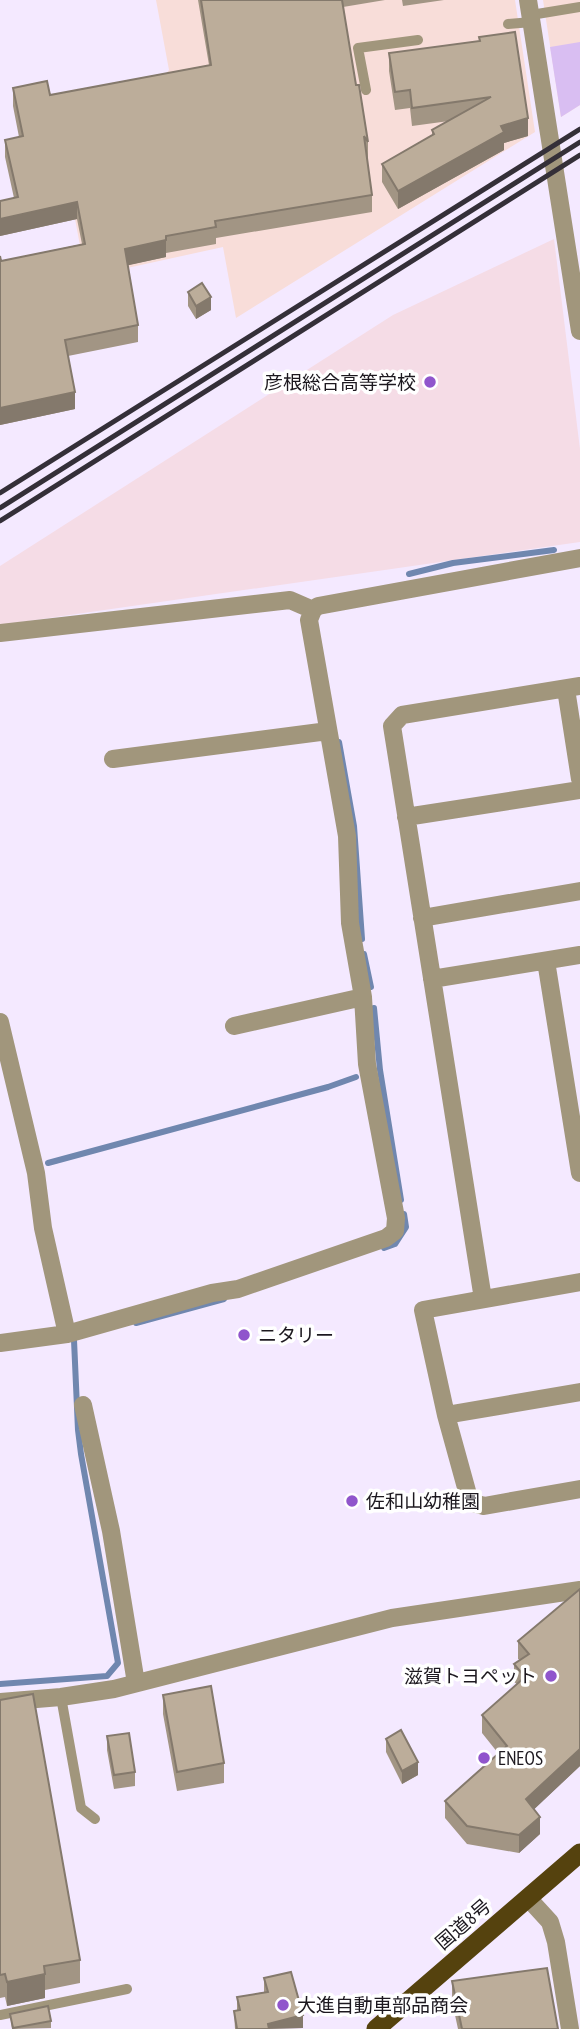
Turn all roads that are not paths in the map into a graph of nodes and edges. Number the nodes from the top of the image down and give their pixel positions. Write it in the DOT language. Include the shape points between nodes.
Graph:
graph roads {
  1 [pos="576,5"];
  2 [pos="530,12"];
  3 [pos="508,24"];
  4 [pos="418,40"];
  5 [pos="366,90"];
  6 [pos="580,326"];
  7 [pos="580,558"];
  8 [pos="313,610"];
  9 [pos="0,633"];
  10 [pos="573,687"];
  11 [pos="328,731"];
  12 [pos="113,759"];
  13 [pos="580,779"];
  14 [pos="580,790"];
  15 [pos="406,817"];
  16 [pos="580,891"];
  17 [pos="422,918"];
  18 [pos="580,955"];
  19 [pos="546,961"];
  20 [pos="432,979"];
  21 [pos="363,997"];
  22 [pos="0,1022"];
  23 [pos="234,1026"];
  24 [pos="580,1173"];
  25 [pos="580,1282"];
  26 [pos="483,1299"];
  27 [pos="67,1334"];
  28 [pos="0,1343"];
  29 [pos="580,1392"];
  30 [pos="83,1405"];
  31 [pos="446,1415"];
  32 [pos="580,1489"];
  33 [pos="580,1590"];
  34 [pos="142,1685"];
  35 [pos="61,1697"];
  36 [pos="0,1702"];
  37 [pos="95,1819"];
  38 [pos="580,1853"];
  39 [pos="528,1898"];
  40 [pos="127,1989"];
  41 [pos="0,2015"];
  42 [pos="376,2029"];
  43 [pos="570,2029"];
  1 -- 2 [label="lane"];
  2 -- 3 [label="lane"];
  2 -- 6 [label="street"];
  4 -- 5 [label="lane" via="358,48"];
  7 -- 8 [label="street"];
  8 -- 9 [label="street" via="290,600"];
  8 -- 11 [label="street" via="309,620"];
  10 -- 13 [label="street"];
  10 -- 15 [label="street" via="402,715 392,726"];
  11 -- 12 [label="street"];
  11 -- 21 [label="street" via="347,836 350,923"];
  14 -- 15 [label="street"];
  15 -- 17 [label="street"];
  16 -- 17 [label="street"];
  17 -- 20 [label="street"];
  18 -- 19 [label="street"];
  19 -- 20 [label="street"];
  19 -- 24 [label="street"];
  20 -- 26 [label="street"];
  21 -- 23 [label="street"];
  21 -- 27 [label="street" via="367,1064 395,1231 238,1289"];
  22 -- 27 [label="street"];
  25 -- 26 [label="street"];
  26 -- 31 [label="street" via="423,1310"];
  27 -- 28 [label="street"];
  29 -- 31 [label="street"];
  30 -- 34 [label="street"];
  31 -- 32 [label="street" via="470,1502 484,1506"];
  33 -- 34 [label="street" via="392,1618"];
  34 -- 35 [label="street"];
  35 -- 36 [label="street"];
  35 -- 37 [label="lane" via="81,1808"];
  38 -- 39 [label="highway, 国道8号"];
  39 -- 42 [label="highway, 国道8号"];
  39 -- 43 [label="street" via="550,1922"];
  40 -- 41 [label="lane"];
}
